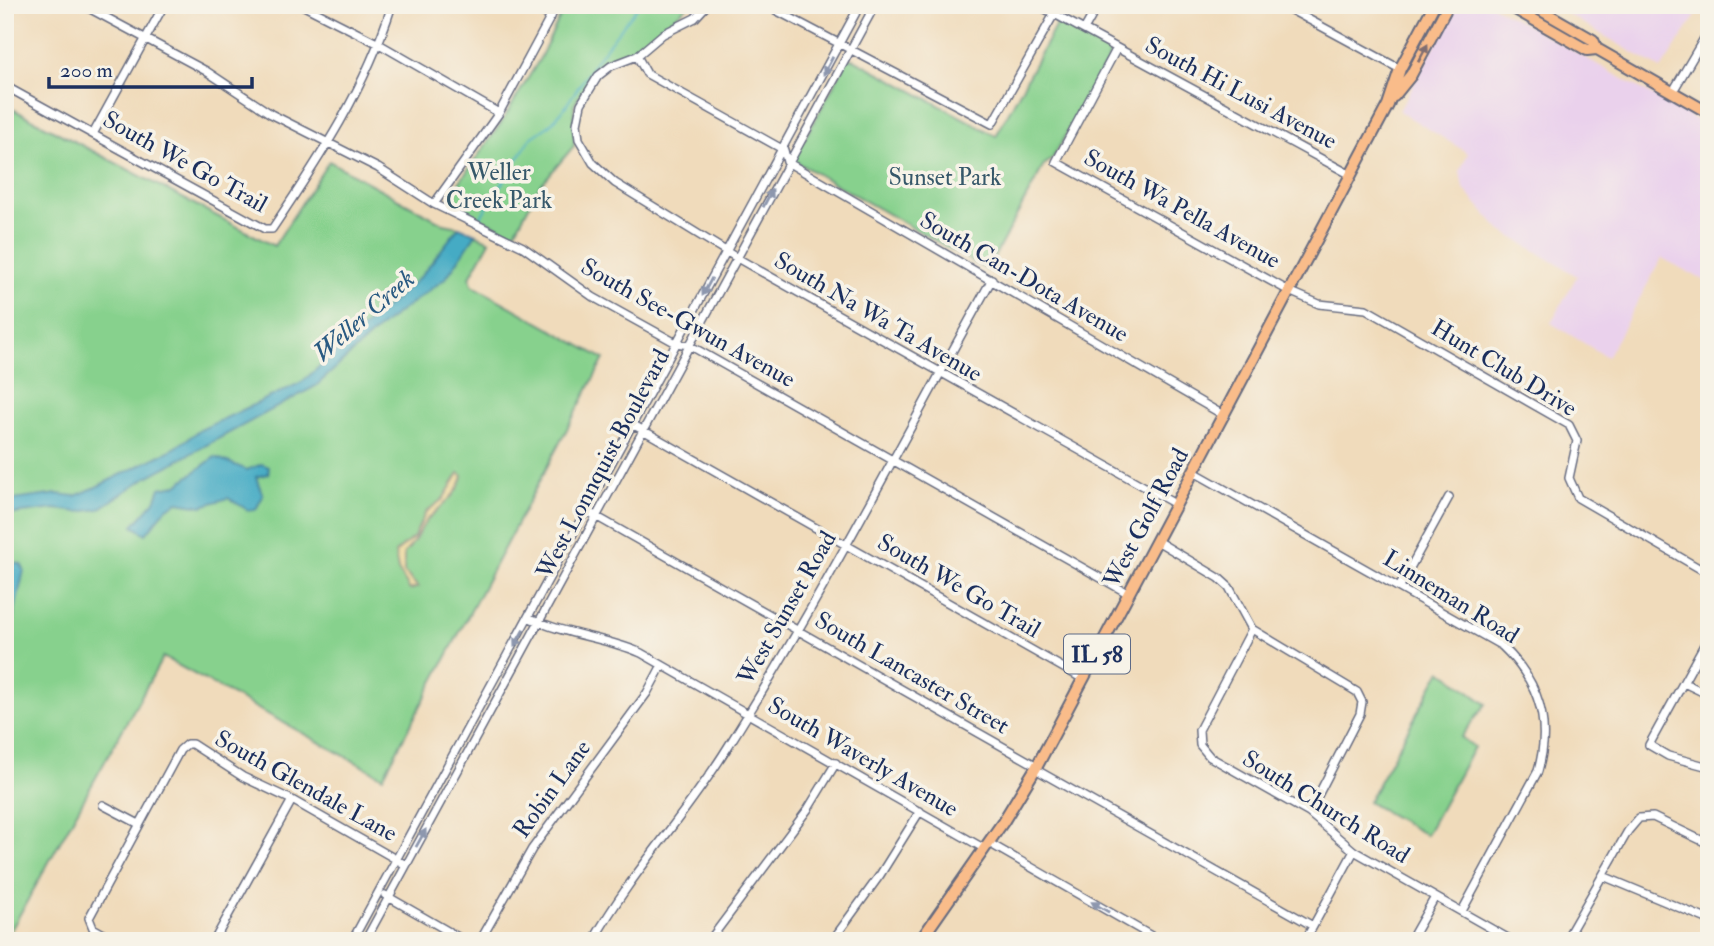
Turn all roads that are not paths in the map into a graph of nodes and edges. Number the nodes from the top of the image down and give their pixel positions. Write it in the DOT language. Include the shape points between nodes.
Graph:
graph roads {
  1 [pos="82,5"];
  2 [pos="164,5"];
  3 [pos="302,5"];
  4 [pos="392,5"];
  5 [pos="531,5"];
  6 [pos="557,5"];
  7 [pos="707,5"];
  8 [pos="766,5"];
  9 [pos="860,5"];
  10 [pos="875,5"];
  11 [pos="1038,5"];
  12 [pos="1098,5"];
  13 [pos="1282,5"];
  14 [pos="1434,5"];
  15 [pos="1448,5"];
  16 [pos="1508,5"];
  17 [pos="1532,5"];
  18 [pos="1054,14"];
  19 [pos="551,17"];
  20 [pos="1084,30"];
  21 [pos="1709,30"];
  22 [pos="146,37"];
  23 [pos="379,44"];
  24 [pos="838,45"];
  25 [pos="1117,48"];
  26 [pos="1597,49"];
  27 [pos="849,51"];
  28 [pos="638,56"];
  29 [pos="1400,69"];
  30 [pos="5,86"];
  31 [pos="1672,93"];
  32 [pos="1388,104"];
  33 [pos="499,113"];
  34 [pos="1709,113"];
  35 [pos="93,134"];
  36 [pos="330,145"];
  37 [pos="784,150"];
  38 [pos="787,162"];
  39 [pos="1351,175"];
  40 [pos="434,204"];
  41 [pos="727,250"];
  42 [pos="737,258"];
  43 [pos="992,279"];
  44 [pos="1289,291"];
  45 [pos="676,343"];
  46 [pos="689,345"];
  47 [pos="939,374"];
  48 [pos="1225,416"];
  49 [pos="632,424"];
  50 [pos="642,430"];
  51 [pos="892,460"];
  52 [pos="1194,472"];
  53 [pos="1449,497"];
  54 [pos="1177,505"];
  55 [pos="585,510"];
  56 [pos="596,516"];
  57 [pos="1157,541"];
  58 [pos="846,545"];
  59 [pos="1709,574"];
  60 [pos="1399,586"];
  61 [pos="1129,594"];
  62 [pos="530,618"];
  63 [pos="541,623"];
  64 [pos="798,629"];
  65 [pos="1252,629"];
  66 [pos="1709,636"];
  67 [pos="662,665"];
  68 [pos="1083,680"];
  69 [pos="1684,683"];
  70 [pos="1709,695"];
  71 [pos="748,714"];
  72 [pos="836,762"];
  73 [pos="1036,767"];
  74 [pos="1709,767"];
  75 [pos="292,800"];
  76 [pos="103,805"];
  77 [pos="920,811"];
  78 [pos="1309,813"];
  79 [pos="139,824"];
  80 [pos="1709,844"];
  81 [pos="987,846"];
  82 [pos="1354,851"];
  83 [pos="396,859"];
  84 [pos="406,865"];
  85 [pos="1603,876"];
  86 [pos="379,891"];
  87 [pos="389,897"];
  88 [pos="1434,897"];
  89 [pos="1461,911"];
  90 [pos="1709,920"];
  91 [pos="1313,926"];
  92 [pos="116,941"];
  93 [pos="214,941"];
  94 [pos="352,941"];
  95 [pos="365,941"];
  96 [pos="465,941"];
  97 [pos="480,941"];
  98 [pos="593,941"];
  99 [pos="709,941"];
  100 [pos="832,941"];
  101 [pos="920,941"];
  102 [pos="1160,941"];
  103 [pos="1305,941"];
  104 [pos="1410,941"];
  105 [pos="1513,941"];
  106 [pos="1565,941"];
  1 -- 22 [label="street, South See-Gwun Avenue"];
  2 -- 22 [label="street"];
  3 -- 23 [label="street"];
  4 -- 23 [label="street"];
  5 -- 19 [label="street"];
  6 -- 19 [label="street"];
  7 -- 28 [label="street"];
  8 -- 24 [label="street"];
  9 -- 24 [label="street, West Lonnquist Boulevard"];
  10 -- 27 [label="street, West Lonnquist Boulevard"];
  11 -- 18 [label="street, South Hi Lusi Avenue"];
  12 -- 20 [label="street"];
  13 -- 29 [label="street"];
  14 -- 29 [label="main road, West Golf Road / IL 58"];
  32 -- 15 [label="main road, West Golf Road / IL 58, one-way" via="1411,75"];
  16 -- 26 [label="main road" via="1587,50"];
  17 -- 26 [label="main road" via="1593,40"];
  18 -- 20 [label="street, South Hi Lusi Avenue"];
  18 -- 27 [label="street" via="992,124"];
  19 -- 33 [label="street"];
  20 -- 25 [label="street, South Hi Lusi Avenue"];
  21 -- 31 [label="street"];
  22 -- 35 [label="street"];
  22 -- 36 [label="street, South See-Gwun Avenue"];
  23 -- 33 [label="street"];
  23 -- 36 [label="street"];
  24 -- 27 [label="street"];
  24 -- 37 [label="street, West Lonnquist Boulevard, one-way"];
  25 -- 39 [label="street, South Hi Lusi Avenue"];
  25 -- 44 [label="street, South Wa Pella Avenue" via="1056,162"];
  26 -- 31 [label="main road"];
  27 -- 38 [label="street, West Lonnquist Boulevard"];
  28 -- 37 [label="street" via="647,74"];
  28 -- 41 [label="street, South Na Wa Ta Avenue" via="611,66 589,88 578,112 579,139 593,163 615,183"];
  29 -- 32 [label="main road, West Golf Road / IL 58"];
  30 -- 35 [label="street, South We Go Trail"];
  31 -- 34 [label="main road"];
  32 -- 39 [label="main road, West Golf Road / IL 58"];
  33 -- 40 [label="street"];
  35 -- 36 [label="street, South We Go Trail" via="265,229 272,229"];
  36 -- 40 [label="street, South See-Gwun Avenue" via="378,167"];
  37 -- 38 [label="street"];
  37 -- 41 [label="street, West Lonnquist Boulevard"];
  42 -- 38 [label="street, West Lonnquist Boulevard, one-way"];
  38 -- 43 [label="street, South Can-Dota Avenue"];
  39 -- 44 [label="main road, West Golf Road / IL 58"];
  40 -- 45 [label="street, South See-Gwun Avenue" via="523,247 593,297"];
  41 -- 42 [label="street, South Na Wa Ta Avenue"];
  41 -- 45 [label="street, West Lonnquist Boulevard, one-way"];
  42 -- 46 [label="street, West Lonnquist Boulevard"];
  42 -- 47 [label="street, South Na Wa Ta Avenue"];
  43 -- 47 [label="street, West Sunset Road"];
  43 -- 48 [label="street, South Can-Dota Avenue"];
  44 -- 48 [label="main road, West Golf Road / IL 58"];
  44 -- 59 [label="street, Hunt Club Drive" via="1319,304 1366,309 1569,425 1577,440 1569,478 1578,498"];
  45 -- 46 [label="street, South See-Gwun Avenue"];
  45 -- 49 [label="street, West Lonnquist Boulevard"];
  46 -- 50 [label="street, West Lonnquist Boulevard"];
  46 -- 51 [label="street, South See-Gwun Avenue"];
  47 -- 51 [label="street, West Sunset Road"];
  47 -- 54 [label="street, South Na Wa Ta Avenue"];
  48 -- 52 [label="main road, West Golf Road / IL 58"];
  49 -- 50 [label="street, South We Go Trail"];
  49 -- 55 [label="street, West Lonnquist Boulevard"];
  50 -- 56 [label="street, West Lonnquist Boulevard"];
  50 -- 58 [label="street, South We Go Trail"];
  51 -- 58 [label="street, West Sunset Road"];
  51 -- 61 [label="street, South See-Gwun Avenue"];
  52 -- 54 [label="main road, West Golf Road / IL 58"];
  52 -- 60 [label="street, Linneman Road"];
  53 -- 60 [label="street"];
  54 -- 57 [label="main road, West Golf Road / IL 58"];
  55 -- 56 [label="street, South Lancaster Street"];
  55 -- 62 [label="street, West Lonnquist Boulevard"];
  56 -- 63 [label="street, West Lonnquist Boulevard"];
  56 -- 64 [label="street, South Lancaster Street"];
  57 -- 61 [label="main road, West Golf Road / IL 58"];
  57 -- 65 [label="street" via="1229,587"];
  58 -- 64 [label="street, West Sunset Road"];
  58 -- 68 [label="street, South We Go Trail"];
  60 -- 89 [label="street, Linneman Road" via="1502,646 1523,668 1542,709 1544,740 1538,772"];
  61 -- 68 [label="main road, West Golf Road / IL 58"];
  62 -- 63 [label="street, South Waverly Avenue"];
  62 -- 83 [label="street, West Lonnquist Boulevard, one-way"];
  63 -- 67 [label="street, South Waverly Avenue" via="626,647"];
  84 -- 63 [label="street, West Lonnquist Boulevard, one-way"];
  64 -- 71 [label="street, West Sunset Road"];
  64 -- 73 [label="street, South Lancaster Street"];
  65 -- 78 [label="street" via="1348,684 1362,702"];
  65 -- 78 [label="street, South Church Road" via="1205,714 1200,745 1210,757"];
  66 -- 69 [label="street"];
  67 -- 71 [label="street, South Waverly Avenue"];
  67 -- 97 [label="street, Robin Lane" via="647,693 532,849"];
  68 -- 73 [label="main road, West Golf Road / IL 58"];
  69 -- 70 [label="street"];
  69 -- 74 [label="street" via="1649,746"];
  71 -- 72 [label="street, South Waverly Avenue"];
  71 -- 98 [label="street, West Sunset Road"];
  72 -- 77 [label="street, South Waverly Avenue"];
  72 -- 99 [label="street" via="808,809"];
  73 -- 81 [label="main road, West Golf Road / IL 58"];
  73 -- 91 [label="street, South Lancaster Street"];
  75 -- 79 [label="street, South Glendale Lane" via="187,744"];
  75 -- 83 [label="street, South Glendale Lane"];
  75 -- 93 [label="street"];
  76 -- 79 [label="street"];
  77 -- 81 [label="street, South Waverly Avenue"];
  77 -- 100 [label="street"];
  78 -- 82 [label="street, South Church Road"];
  79 -- 92 [label="street" via="91,913 93,928"];
  80 -- 85 [label="street" via="1653,817 1639,818"];
  81 -- 101 [label="main road, West Golf Road / IL 58"];
  102 -- 81 [label="street, South Waverly Avenue, one-way"];
  82 -- 88 [label="street, South Church Road"];
  82 -- 91 [label="street"];
  83 -- 84 [label="street, South Glendale Lane"];
  83 -- 86 [label="street, West Lonnquist Boulevard"];
  84 -- 87 [label="street, West Lonnquist Boulevard"];
  85 -- 90 [label="street"];
  85 -- 106 [label="street"];
  86 -- 87 [label="street"];
  86 -- 94 [label="street, West Lonnquist Boulevard"];
  87 -- 95 [label="street, West Lonnquist Boulevard"];
  87 -- 96 [label="street"];
  88 -- 89 [label="street"];
  88 -- 104 [label="street"];
  89 -- 105 [label="street"];
  91 -- 103 [label="street"];
}
